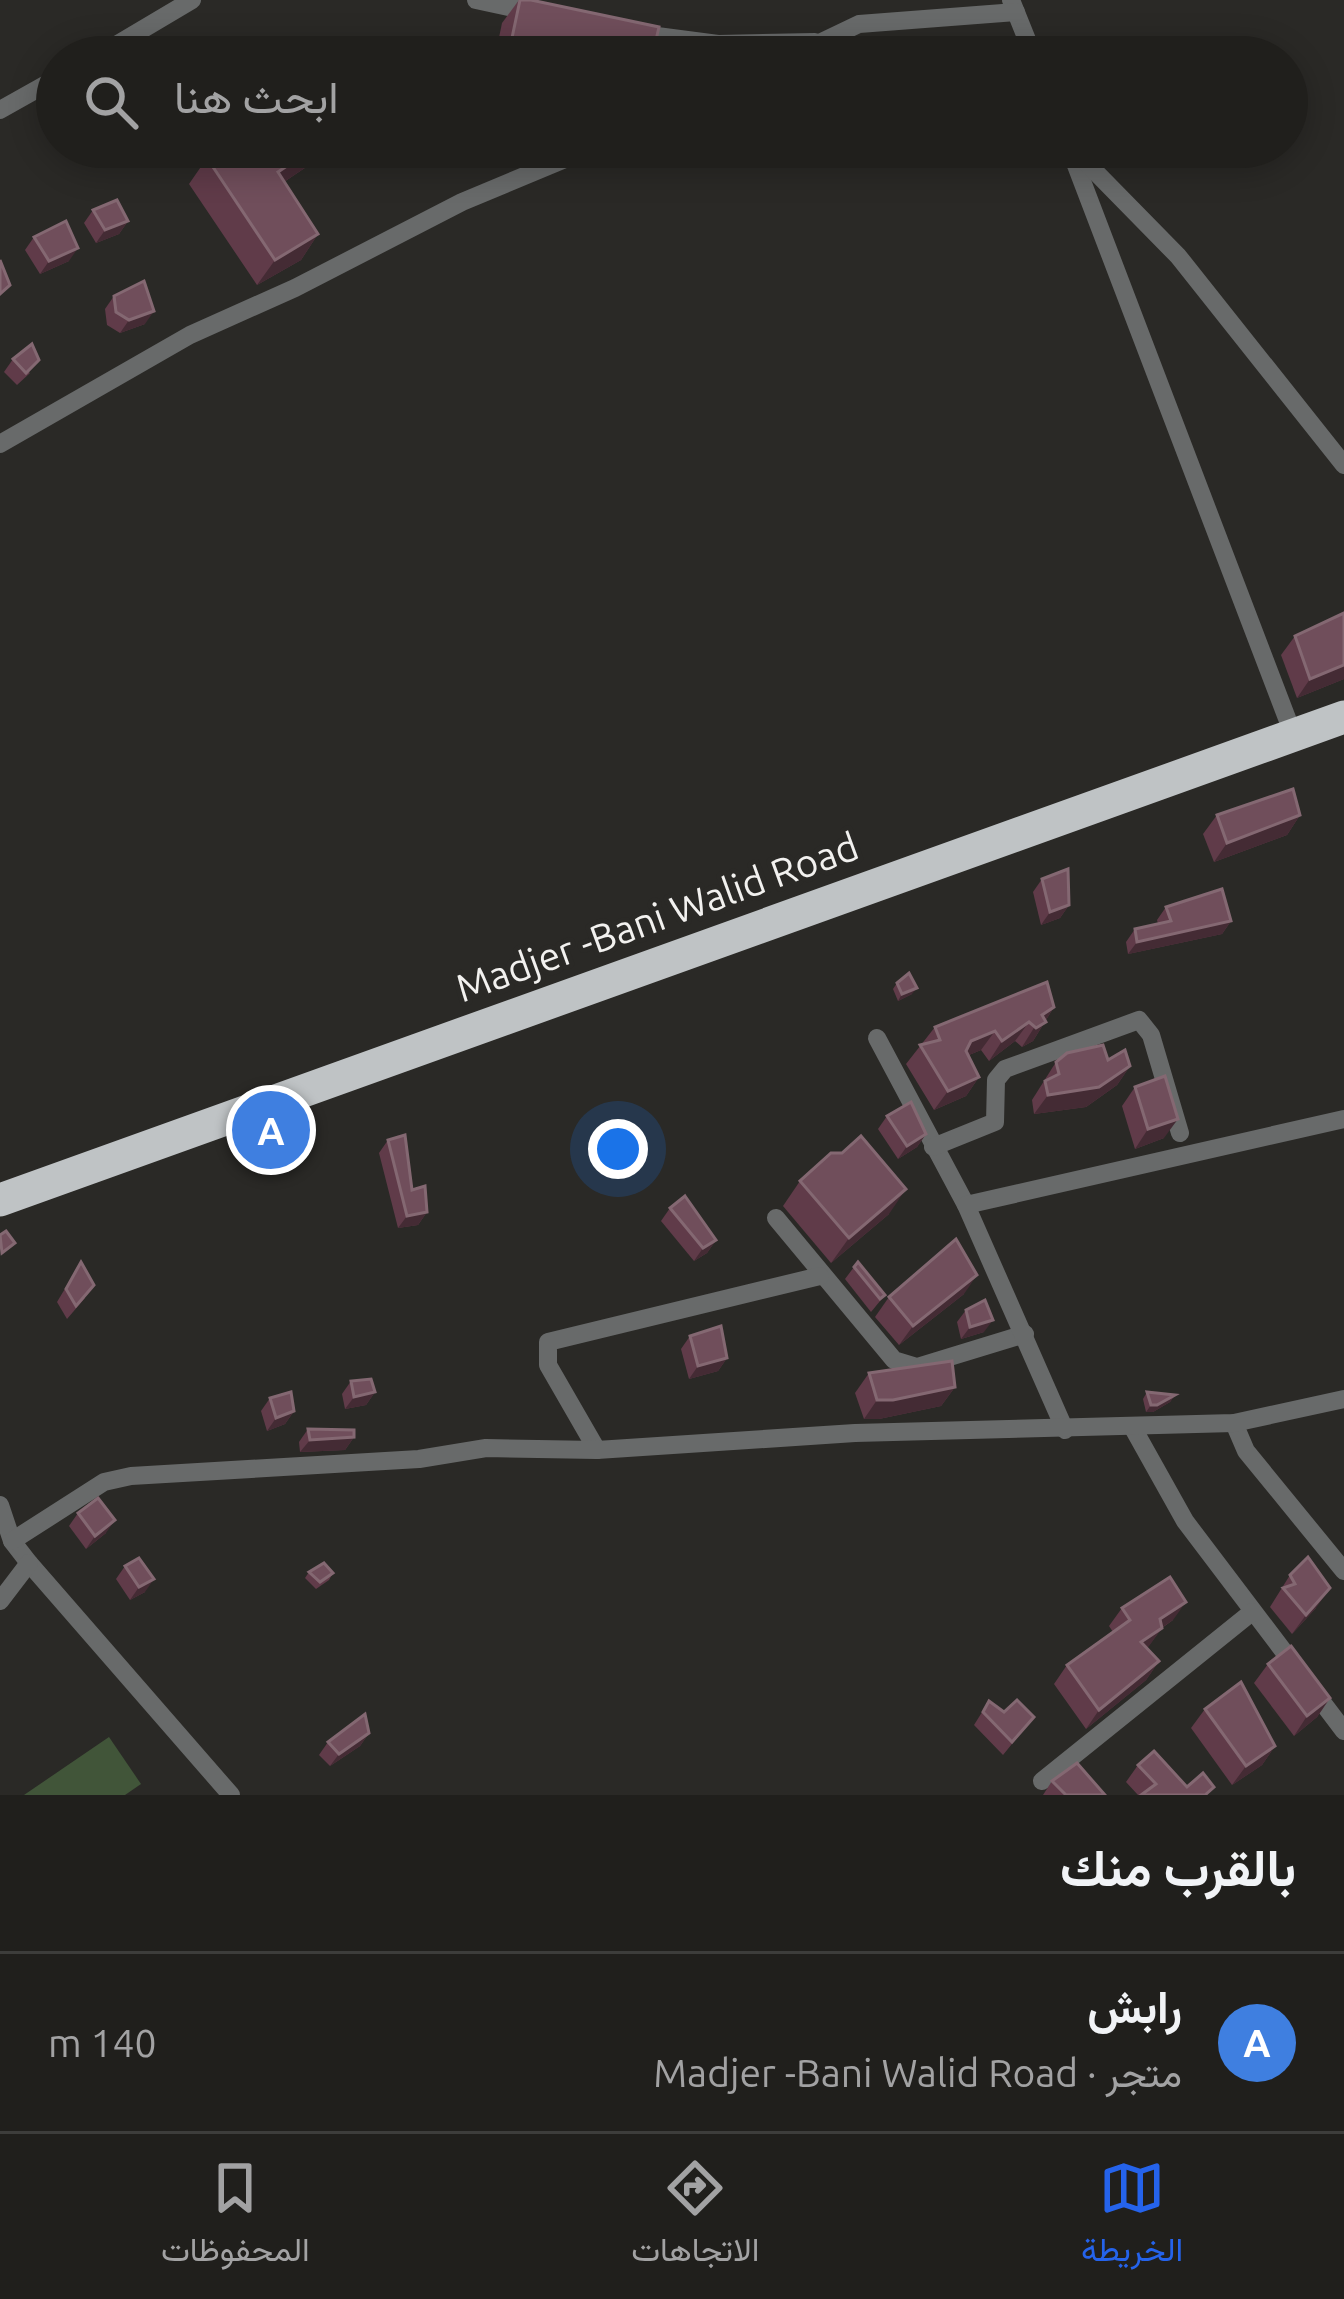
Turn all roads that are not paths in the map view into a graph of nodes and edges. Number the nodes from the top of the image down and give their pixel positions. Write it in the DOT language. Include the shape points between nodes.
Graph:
graph roads {
  1 [pos="191,0"];
  2 [pos="476,0"];
  3 [pos="1013,6"];
  4 [pos="550,15"];
  5 [pos="610,28"];
  6 [pos="131,36"];
  7 [pos="664,36"];
  8 [pos="830,36"];
  9 [pos="1025,36"];
  10 [pos="36,90"];
  11 [pos="0,110"];
  12 [pos="544,168"];
  13 [pos="1078,168"];
  14 [pos="1091,168"];
  15 [pos="0,444"];
  16 [pos="1344,465"];
  17 [pos="1344,716"];
  18 [pos="1294,734"];
  19 [pos="877,1038"];
  20 [pos="1344,1118"];
  21 [pos="1180,1133"];
  22 [pos="933,1147"];
  23 [pos="0,1199"];
  24 [pos="966,1205"];
  25 [pos="776,1218"];
  26 [pos="820,1276"];
  27 [pos="1025,1334"];
  28 [pos="1344,1399"];
  29 [pos="1234,1423"];
  30 [pos="1133,1428"];
  31 [pos="1065,1430"];
  32 [pos="597,1450"];
  33 [pos="0,1505"];
  34 [pos="12,1541"];
  35 [pos="29,1563"];
  36 [pos="1344,1570"];
  37 [pos="0,1600"];
  38 [pos="1252,1612"];
  39 [pos="1344,1731"];
  40 [pos="1042,1781"];
  41 [pos="231,1795"];
  1 -- 6 [label="street"];
  2 -- 4 [label="street"];
  3 -- 8 [label="street" via="859,24"];
  3 -- 9 [label="street"];
  5 -- 7 [label="street"];
  10 -- 11 [label="street"];
  12 -- 15 [label="street" via="190,334"];
  13 -- 18 [label="street"];
  14 -- 16 [label="street" via="1178,256"];
  17 -- 18 [label="highway, Madjer -Bani Walid Road"];
  18 -- 23 [label="highway, Madjer -Bani Walid Road"];
  19 -- 22 [label="street"];
  20 -- 24 [label="street"];
  21 -- 22 [label="street" via="1139,1020 1005,1069 995,1086 995,1123"];
  22 -- 24 [label="street"];
  24 -- 27 [label="street"];
  25 -- 26 [label="street"];
  26 -- 27 [label="street" via="904,1365"];
  26 -- 32 [label="street" via="548,1342 548,1365"];
  27 -- 31 [label="street"];
  28 -- 29 [label="street"];
  29 -- 30 [label="street"];
  29 -- 36 [label="street" via="1246,1451"];
  30 -- 31 [label="street"];
  30 -- 38 [label="street" via="1185,1520"];
  31 -- 32 [label="street"];
  32 -- 34 [label="street" via="486,1448 131,1476 104,1482"];
  33 -- 34 [label="street"];
  34 -- 35 [label="street"];
  35 -- 37 [label="street"];
  35 -- 41 [label="street"];
  38 -- 39 [label="street"];
  38 -- 40 [label="street"];
}
